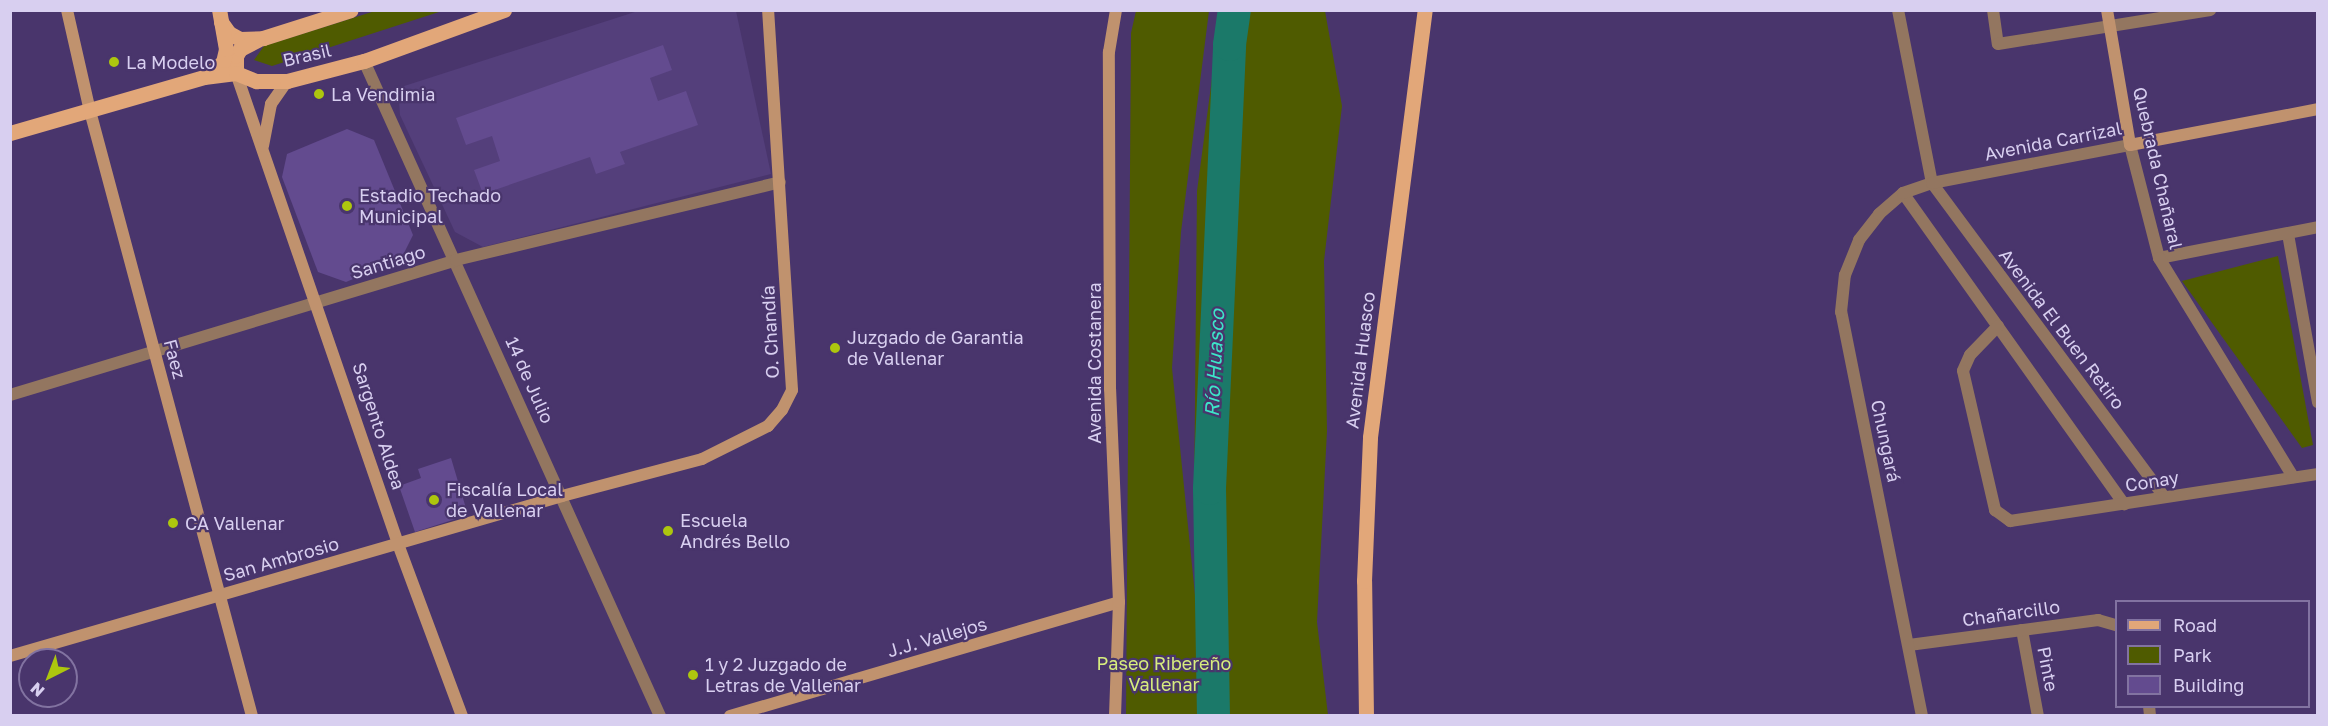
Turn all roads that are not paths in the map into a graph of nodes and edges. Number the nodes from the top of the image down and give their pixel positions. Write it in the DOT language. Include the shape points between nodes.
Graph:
graph roads {
  1 [pos="67,10"];
  2 [pos="351,10"];
  3 [pos="504,10"];
  4 [pos="768,10"];
  5 [pos="1116,10"];
  6 [pos="1418,10"];
  7 [pos="1425,10"];
  8 [pos="1898,10"];
  9 [pos="1993,10"];
  10 [pos="2107,10"];
  11 [pos="2209,11"];
  12 [pos="220,16"];
  13 [pos="2109,27"];
  14 [pos="1421,32"];
  15 [pos="263,38"];
  16 [pos="364,61"];
  17 [pos="237,73"];
  18 [pos="204,77"];
  19 [pos="287,81"];
  20 [pos="2318,109"];
  21 [pos="90,111"];
  22 [pos="10,133"];
  23 [pos="2130,145"];
  24 [pos="262,147"];
  25 [pos="780,182"];
  26 [pos="1932,183"];
  27 [pos="1903,193"];
  28 [pos="2318,227"];
  29 [pos="2288,234"];
  30 [pos="2159,258"];
  31 [pos="456,260"];
  32 [pos="317,302"];
  33 [pos="1998,326"];
  34 [pos="154,351"];
  35 [pos="10,395"];
  36 [pos="2318,402"];
  37 [pos="2318,474"];
  38 [pos="2293,477"];
  39 [pos="562,496"];
  40 [pos="2164,497"];
  41 [pos="2124,504"];
  42 [pos="398,544"];
  43 [pos="220,595"];
  44 [pos="1119,602"];
  45 [pos="2115,626"];
  46 [pos="2022,630"];
  47 [pos="1909,645"];
  48 [pos="10,656"];
  49 [pos="252,716"];
  50 [pos="462,716"];
  51 [pos="660,716"];
  52 [pos="730,716"];
  53 [pos="1115,716"];
  54 [pos="1366,716"];
  55 [pos="1922,716"];
  56 [pos="2038,716"];
  1 -- 21 [label="street, Faez"];
  2 -- 15 [label="main road, Brasil"];
  3 -- 16 [label="main road, Brasil"];
  4 -- 25 [label="street, O. Chandía"];
  5 -- 44 [label="street, Avenida Costanera" via="1109,52 1110,389"];
  6 -- 14 [label="main road"];
  7 -- 14 [label="main road, Avenida Huasco"];
  8 -- 26 [label="street"];
  9 -- 13 [label="street" via="1998,44"];
  10 -- 13 [label="street, Quebrada Chañaral"];
  11 -- 13 [label="street"];
  12 -- 15 [label="main road, Brasil" via="229,33 240,39"];
  12 -- 18 [label="main road" via="226,49 223,62"];
  13 -- 23 [label="street, Quebrada Chañaral"];
  14 -- 54 [label="main road, Avenida Huasco" via="1370,437 1364,581"];
  15 -- 17 [label="main road" via="240,49 236,56"];
  16 -- 19 [label="main road, Brasil"];
  16 -- 31 [label="street, 14 de Julio"];
  17 -- 18 [label="main road, Brasil"];
  17 -- 19 [label="main road, Brasil" via="256,81"];
  17 -- 24 [label="street, Sargento Aldea"];
  18 -- 21 [label="main road, Brasil"];
  19 -- 24 [label="street" via="271,104"];
  20 -- 23 [label="street, Avenida Carrizal"];
  21 -- 22 [label="main road, Brasil"];
  21 -- 34 [label="street, Faez"];
  23 -- 26 [label="street, Avenida Carrizal"];
  23 -- 30 [label="street, Quebrada Chañaral"];
  24 -- 32 [label="street, Sargento Aldea"];
  25 -- 31 [label="street, Santiago"];
  25 -- 39 [label="street, O. Chandía" via="792,390 782,410 768,426 702,459"];
  26 -- 27 [label="street, Avenida Carrizal"];
  26 -- 40 [label="street, Avenida El Buen Retiro"];
  27 -- 33 [label="street"];
  27 -- 47 [label="street, Chungará" via="1879,214 1859,240 1845,275 1841,312"];
  28 -- 29 [label="street"];
  29 -- 30 [label="street"];
  29 -- 36 [label="street"];
  30 -- 38 [label="street, Quebrada Chañaral"];
  31 -- 32 [label="street, Santiago"];
  31 -- 39 [label="street, 14 de Julio"];
  32 -- 34 [label="street, Santiago"];
  32 -- 42 [label="street, Sargento Aldea"];
  33 -- 41 [label="street"];
  33 -- 41 [label="street, Conay" via="1971,355 1963,371 1995,510 2010,521"];
  34 -- 35 [label="street, Santiago"];
  34 -- 43 [label="street, Faez"];
  37 -- 38 [label="street, Conay"];
  38 -- 40 [label="street, Conay"];
  39 -- 42 [label="street, San Ambrosio"];
  39 -- 51 [label="street, 14 de Julio"];
  40 -- 41 [label="street, Conay"];
  42 -- 43 [label="street, San Ambrosio"];
  42 -- 50 [label="street, Sargento Aldea"];
  43 -- 48 [label="street, San Ambrosio"];
  43 -- 49 [label="street, Faez"];
  44 -- 52 [label="street, J.J. Vallejos"];
  44 -- 53 [label="street, Avenida Costanera"];
  45 -- 46 [label="street, Chañarcillo" via="2098,620"];
  46 -- 47 [label="street, Chañarcillo"];
  46 -- 56 [label="street, Pinte"];
  47 -- 55 [label="street, Chungará"];
}
